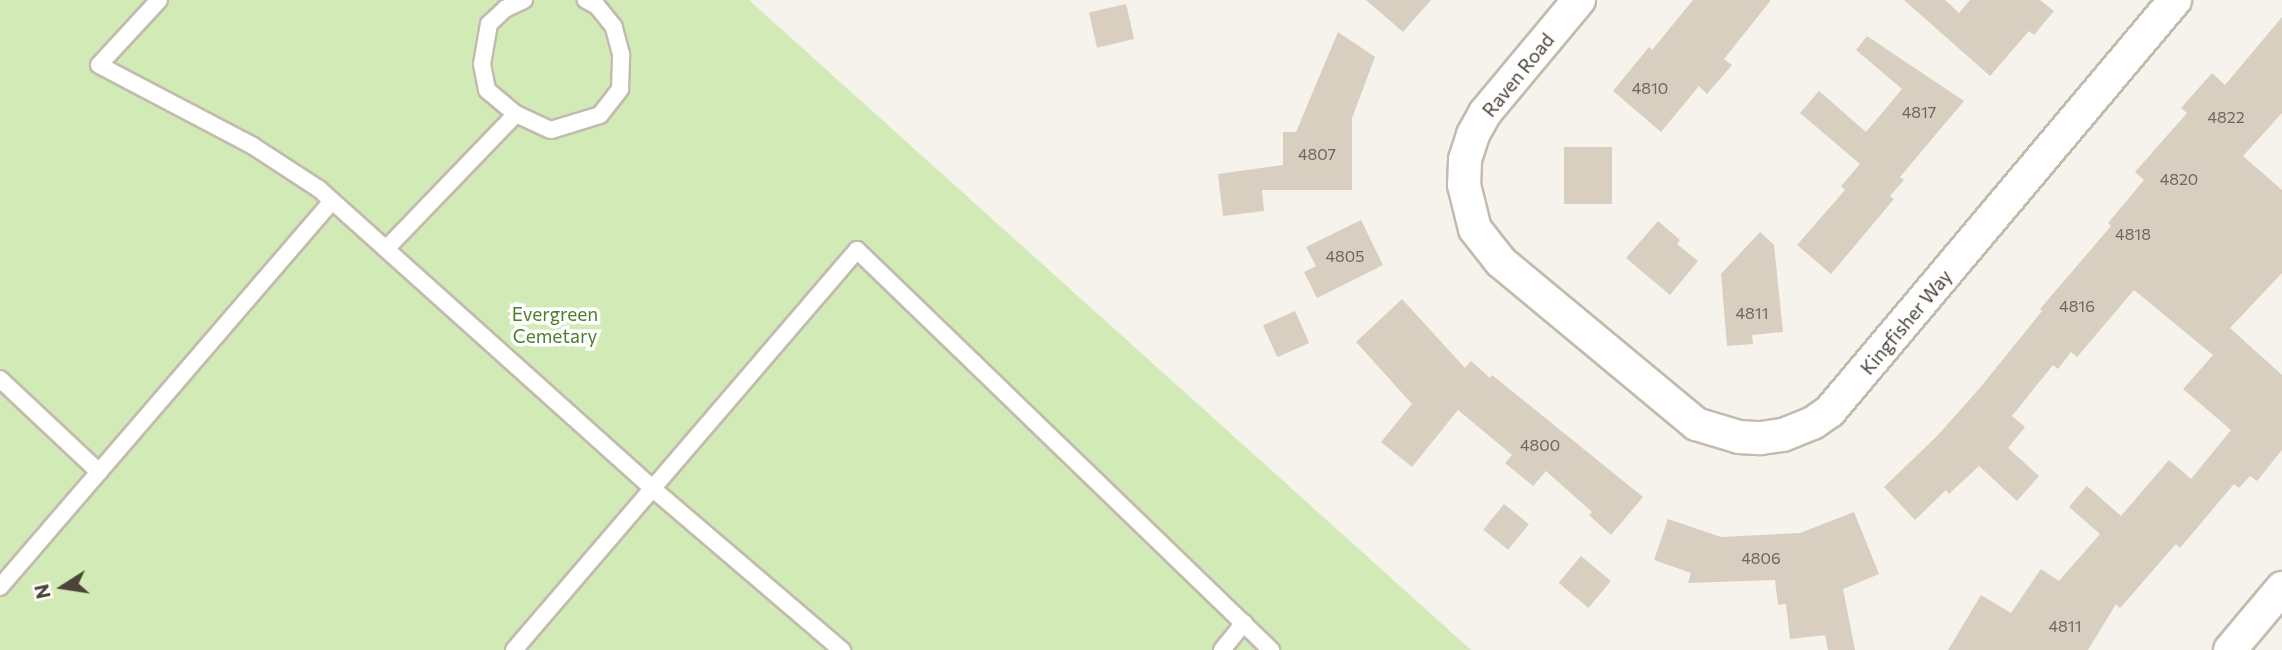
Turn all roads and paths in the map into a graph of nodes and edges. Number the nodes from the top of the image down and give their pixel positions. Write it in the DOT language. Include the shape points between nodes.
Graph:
graph roads {
  1 [pos="159,0"];
  2 [pos="524,0"];
  3 [pos="586,0"];
  4 [pos="1579,0"];
  5 [pos="2175,0"];
  6 [pos="516,114"];
  7 [pos="332,201"];
  8 [pos="386,249"];
  9 [pos="1571,322"];
  10 [pos="0,379"];
  11 [pos="99,472"];
  12 [pos="652,488"];
  13 [pos="0,587"];
  14 [pos="2282,587"];
  15 [pos="1244,624"];
  16 [pos="514,650"];
  17 [pos="842,650"];
  18 [pos="1222,650"];
  19 [pos="1271,650"];
  20 [pos="2230,650"];
  1 -- 7 [label="lane" via="99,65 253,146"];
  2 -- 6 [label="lane" via="489,24 482,64 487,90"];
  3 -- 6 [label="lane" via="614,27 621,54 620,89 600,116 551,130"];
  4 -- 9 [label="street, Raven Road" via="1485,113 1465,160 1464,185 1475,229 1487,247"];
  5 -- 9 [label="street, Kingfisher Way" via="1848,391 1813,423 1761,438 1717,433 1696,424"];
  6 -- 8 [label="lane"];
  7 -- 8 [label="lane"];
  7 -- 11 [label="lane"];
  8 -- 12 [label="lane"];
  10 -- 11 [label="lane"];
  11 -- 13 [label="lane"];
  12 -- 15 [label="lane" via="857,250"];
  12 -- 16 [label="lane"];
  12 -- 17 [label="lane"];
  14 -- 20 [label="street"];
  15 -- 18 [label="lane"];
  15 -- 19 [label="lane"];
}
